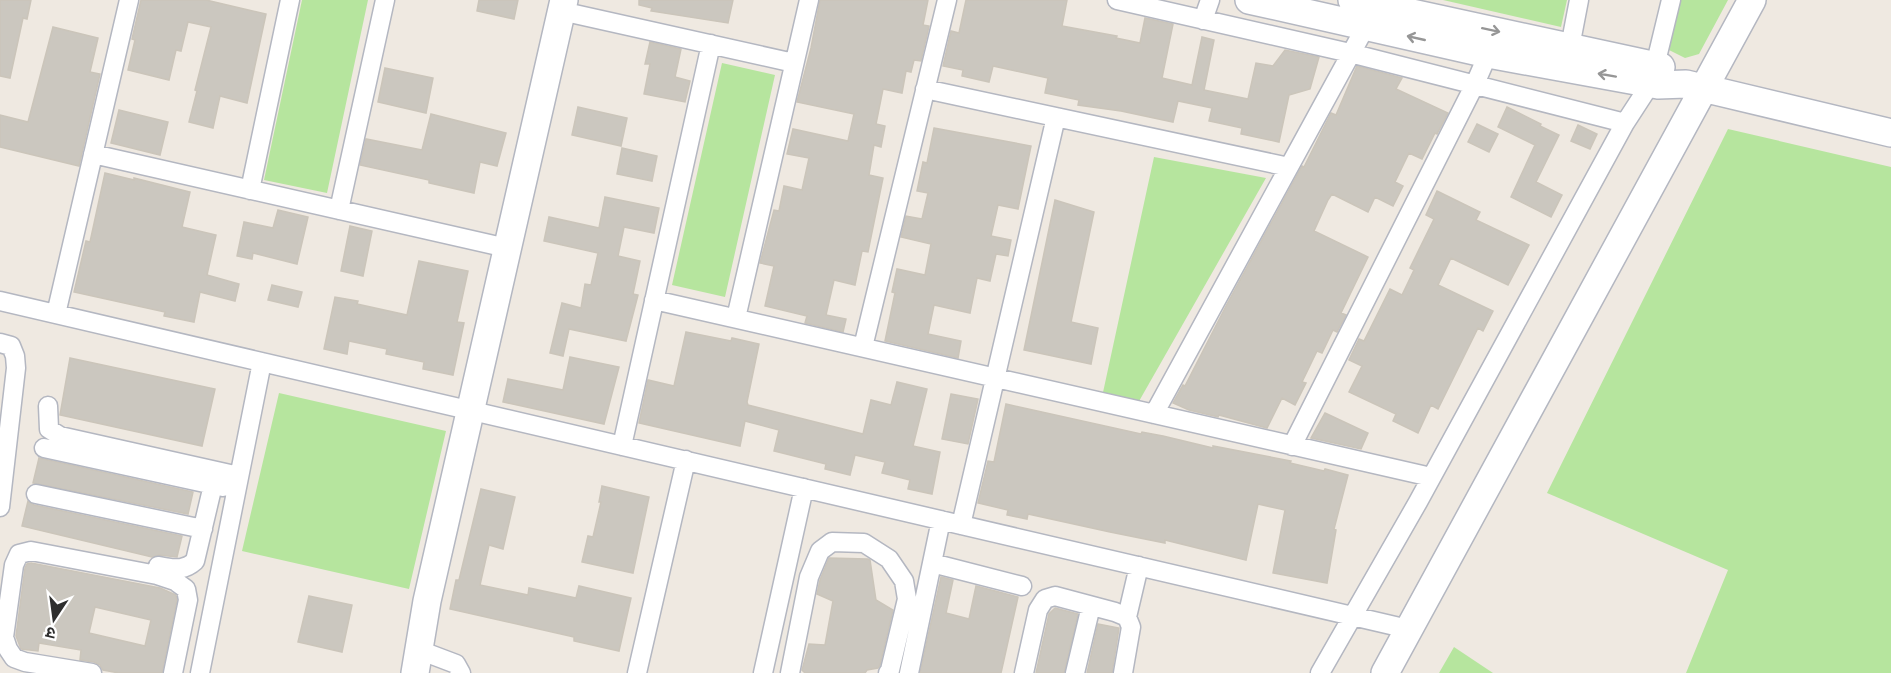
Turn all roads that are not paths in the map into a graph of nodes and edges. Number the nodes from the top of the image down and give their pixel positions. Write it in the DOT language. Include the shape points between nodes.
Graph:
graph roads {
  1 [pos="129,0"];
  2 [pos="290,0"];
  3 [pos="385,0"];
  4 [pos="809,0"];
  5 [pos="947,0"];
  6 [pos="1116,0"];
  7 [pos="1210,0"];
  8 [pos="1250,0"];
  9 [pos="1352,0"];
  10 [pos="1579,0"];
  11 [pos="1671,0"];
  12 [pos="1752,0"];
  13 [pos="562,6"];
  14 [pos="1203,20"];
  15 [pos="1366,26"];
  16 [pos="711,44"];
  17 [pos="1570,47"];
  18 [pos="1350,53"];
  19 [pos="1488,54"];
  20 [pos="794,63"];
  21 [pos="1653,75"];
  22 [pos="1475,84"];
  23 [pos="1695,86"];
  24 [pos="926,89"];
  25 [pos="1056,117"];
  26 [pos="1625,123"];
  27 [pos="1891,133"];
  28 [pos="93,154"];
  29 [pos="1289,166"];
  30 [pos="250,190"];
  31 [pos="339,210"];
  32 [pos="507,248"];
  33 [pos="654,300"];
  34 [pos="0,301"];
  35 [pos="56,314"];
  36 [pos="736,318"];
  37 [pos="0,343"];
  38 [pos="863,347"];
  39 [pos="262,362"];
  40 [pos="995,378"];
  41 [pos="48,406"];
  42 [pos="470,410"];
  43 [pos="1154,414"];
  44 [pos="622,446"];
  45 [pos="1292,446"];
  46 [pos="44,448"];
  47 [pos="686,460"];
  48 [pos="1431,477"];
  49 [pos="238,483"];
  50 [pos="213,485"];
  51 [pos="804,488"];
  52 [pos="36,494"];
  53 [pos="0,507"];
  54 [pos="941,520"];
  55 [pos="961,525"];
  56 [pos="202,529"];
  57 [pos="74,550"];
  58 [pos="932,563"];
  59 [pos="1139,566"];
  60 [pos="1022,586"];
  61 [pos="1091,606"];
  62 [pos="1353,616"];
  63 [pos="1127,617"];
  64 [pos="1408,629"];
  65 [pos="417,662"];
  66 [pos="92,673"];
  67 [pos="173,673"];
  68 [pos="200,673"];
  69 [pos="461,673"];
  70 [pos="637,673"];
  71 [pos="763,673"];
  72 [pos="790,673"];
  73 [pos="888,673"];
  74 [pos="909,673"];
  75 [pos="1024,673"];
  76 [pos="1076,673"];
  77 [pos="1123,673"];
  78 [pos="1320,673"];
  79 [pos="1385,673"];
  1 -- 28 [label="street"];
  2 -- 30 [label="street"];
  3 -- 31 [label="street"];
  4 -- 20 [label="street"];
  5 -- 24 [label="street"];
  6 -- 14 [label="street"];
  7 -- 14 [label="street"];
  8 -- 15 [label="street"];
  9 -- 17 [label="street, one-way"];
  10 -- 17 [label="street"];
  11 -- 21 [label="street"];
  12 -- 23 [label="street"];
  13 -- 16 [label="street"];
  13 -- 32 [label="street"];
  14 -- 18 [label="street"];
  15 -- 18 [label="street"];
  19 -- 15 [label="street, one-way"];
  16 -- 20 [label="street"];
  16 -- 33 [label="street"];
  17 -- 21 [label="street"];
  18 -- 22 [label="street"];
  18 -- 29 [label="street"];
  21 -- 19 [label="street, one-way"];
  19 -- 22 [label="street"];
  20 -- 36 [label="street"];
  21 -- 23 [label="street" via="1666,68"];
  21 -- 26 [label="street"];
  22 -- 26 [label="street"];
  22 -- 45 [label="street"];
  23 -- 27 [label="street"];
  23 -- 64 [label="street"];
  24 -- 25 [label="street"];
  24 -- 38 [label="street"];
  25 -- 29 [label="street"];
  25 -- 40 [label="street"];
  26 -- 48 [label="street"];
  28 -- 30 [label="street"];
  28 -- 35 [label="street"];
  29 -- 43 [label="street"];
  30 -- 31 [label="street"];
  31 -- 32 [label="street"];
  32 -- 42 [label="street"];
  33 -- 36 [label="street"];
  33 -- 44 [label="street"];
  34 -- 35 [label="street"];
  35 -- 39 [label="street"];
  36 -- 38 [label="street"];
  37 -- 53 [label="street" via="11,346 16,368"];
  38 -- 40 [label="street"];
  39 -- 42 [label="street"];
  39 -- 49 [label="street"];
  40 -- 43 [label="street"];
  40 -- 55 [label="street"];
  41 -- 49 [label="street" via="49,429 60,436"];
  42 -- 44 [label="street"];
  42 -- 65 [label="street"];
  43 -- 45 [label="street"];
  44 -- 47 [label="street"];
  45 -- 48 [label="street"];
  46 -- 50 [label="street"];
  47 -- 51 [label="street"];
  47 -- 70 [label="street"];
  48 -- 62 [label="street"];
  49 -- 50 [label="street"];
  49 -- 68 [label="street"];
  50 -- 56 [label="street"];
  51 -- 54 [label="street"];
  51 -- 71 [label="street"];
  52 -- 56 [label="street"];
  54 -- 55 [label="street"];
  54 -- 58 [label="street"];
  55 -- 59 [label="street"];
  56 -- 57 [label="street" via="195,561 178,570"];
  58 -- 60 [label="street"];
  58 -- 74 [label="street"];
  59 -- 62 [label="street"];
  59 -- 63 [label="street"];
  61 -- 63 [label="street"];
  61 -- 75 [label="street" via="1055,596 1045,599 1038,610"];
  61 -- 76 [label="street"];
  62 -- 64 [label="street"];
  62 -- 78 [label="street"];
  63 -- 77 [label="street" via="1131,627"];
  64 -- 79 [label="street"];
  65 -- 69 [label="street" via="456,664"];
  66 -- 67 [label="street" via="25,662 14,658 8,649 4,637 18,554 31,551 175,580 186,589 188,600"];
  72 -- 73 [label="street" via="809,577 820,551 832,542 864,543 889,560 904,581 908,599"];
}
